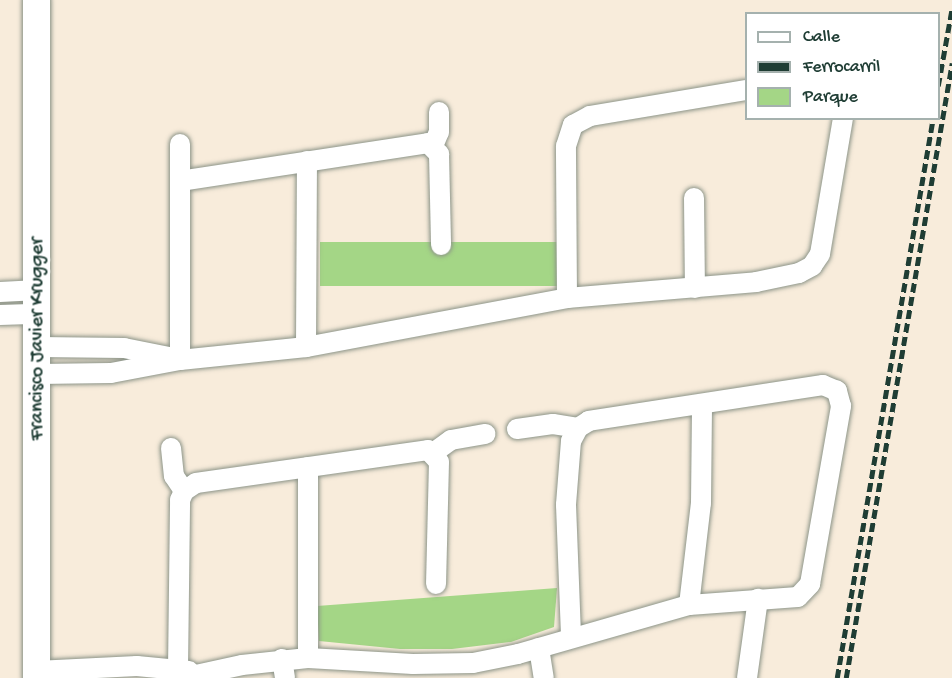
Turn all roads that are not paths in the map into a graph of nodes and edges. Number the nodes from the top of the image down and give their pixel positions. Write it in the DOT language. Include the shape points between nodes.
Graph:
graph roads {
  1 [pos="36,0"];
  2 [pos="745,90"];
  3 [pos="439,112"];
  4 [pos="843,120"];
  5 [pos="180,144"];
  6 [pos="433,146"];
  7 [pos="307,161"];
  8 [pos="180,180"];
  9 [pos="694,198"];
  10 [pos="441,245"];
  11 [pos="695,288"];
  12 [pos="0,292"];
  13 [pos="567,298"];
  14 [pos="38,302"];
  15 [pos="0,315"];
  16 [pos="38,347"];
  17 [pos="306,347"];
  18 [pos="180,360"];
  19 [pos="38,374"];
  20 [pos="702,405"];
  21 [pos="578,428"];
  22 [pos="517,429"];
  23 [pos="484,434"];
  24 [pos="171,448"];
  25 [pos="433,453"];
  26 [pos="308,467"];
  27 [pos="183,491"];
  28 [pos="436,584"];
  29 [pos="758,598"];
  30 [pos="689,605"];
  31 [pos="571,638"];
  32 [pos="539,648"];
  33 [pos="308,657"];
  34 [pos="284,668"];
  35 [pos="414,671"];
  36 [pos="81,673"];
  37 [pos="187,673"];
  38 [pos="36,674"];
  39 [pos="544,678"];
  40 [pos="747,678"];
  1 -- 14 [label="main road, Francisco Javier Krugger"];
  2 -- 13 [label="street" via="590,116 573,125 566,146"];
  3 -- 6 [label="street" via="440,132"];
  4 -- 11 [label="street" via="822,249 812,267 771,280"];
  5 -- 8 [label="street"];
  6 -- 7 [label="street" via="422,143"];
  6 -- 10 [label="street" via="439,160"];
  7 -- 8 [label="street"];
  7 -- 17 [label="street"];
  8 -- 18 [label="street"];
  9 -- 11 [label="street"];
  11 -- 13 [label="street"];
  12 -- 14 [label="street"];
  13 -- 17 [label="street"];
  14 -- 15 [label="street"];
  14 -- 16 [label="main road, Francisco Javier Krugger"];
  16 -- 18 [label="street" via="124,348"];
  16 -- 19 [label="main road, Francisco Javier Krugger"];
  17 -- 18 [label="street"];
  18 -- 19 [label="street" via="111,373"];
  19 -- 38 [label="main road, Francisco Javier Krugger"];
  20 -- 21 [label="street" via="589,421"];
  20 -- 29 [label="street" via="823,385 833,387 840,395 808,588 798,597"];
  20 -- 30 [label="street" via="701,503"];
  21 -- 22 [label="street" via="553,424"];
  21 -- 31 [label="street" via="571,441 566,505"];
  23 -- 25 [label="street" via="451,440"];
  24 -- 27 [label="street" via="174,476"];
  25 -- 26 [label="street" via="418,449"];
  25 -- 28 [label="street" via="439,467"];
  26 -- 27 [label="street" via="196,483"];
  26 -- 33 [label="street"];
  27 -- 37 [label="street" via="179,506"];
  29 -- 30 [label="street"];
  29 -- 40 [label="street"];
  30 -- 31 [label="street"];
  31 -- 32 [label="street"];
  32 -- 35 [label="street"];
  32 -- 39 [label="street"];
  33 -- 34 [label="street"];
  33 -- 35 [label="street"];
  34 -- 37 [label="street"];
  36 -- 37 [label="street" via="137,666"];
  36 -- 38 [label="street"];
}
